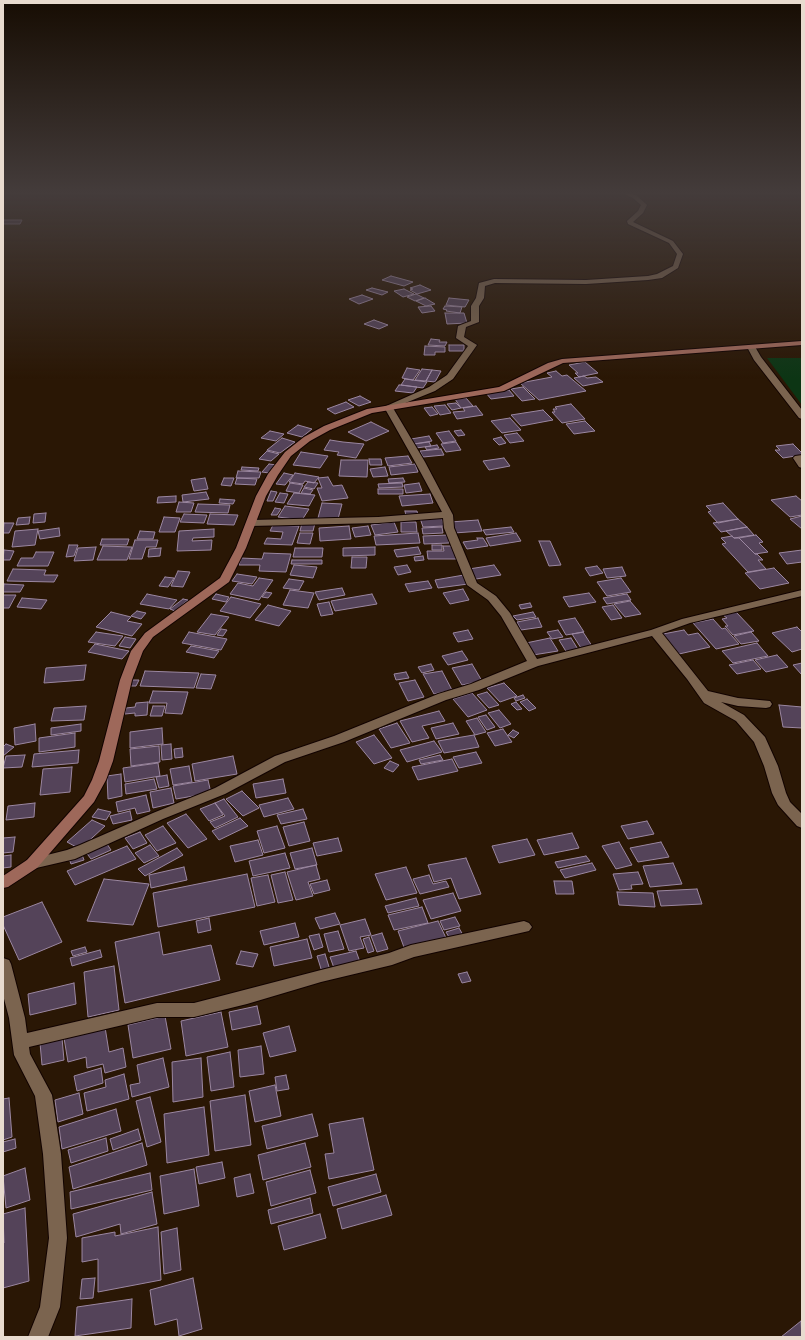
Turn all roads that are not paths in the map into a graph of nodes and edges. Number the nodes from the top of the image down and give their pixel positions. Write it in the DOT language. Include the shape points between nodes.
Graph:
graph roads {
  1 [pos="680,255"];
  2 [pos="802,343"];
  3 [pos="751,347"];
  4 [pos="388,407"];
  5 [pos="802,416"];
  6 [pos="801,453"];
  7 [pos="802,465"];
  8 [pos="448,514"];
  9 [pos="251,523"];
  10 [pos="802,592"];
  11 [pos="655,632"];
  12 [pos="534,663"];
  13 [pos="703,694"];
  14 [pos="766,704"];
  15 [pos="802,823"];
  16 [pos="32,864"];
  17 [pos="3,882"];
  18 [pos="524,927"];
  19 [pos="3,964"];
  20 [pos="20,1042"];
  21 [pos="38,1337"];
  1 -- 4 [label="street" via="673,270 648,278 586,282 494,281 482,284 480,298 475,306 475,322 462,326 460,338 472,345 450,377 432,389"];
  2 -- 3 [label="street"];
  3 -- 4 [label="street" via="562,362 501,389"];
  3 -- 5 [label="street"];
  4 -- 8 [label="street"];
  4 -- 9 [label="street" via="370,411 327,428 288,454 272,474 260,496"];
  6 -- 7 [label="street" via="798,458"];
  8 -- 9 [label="street" via="378,520"];
  8 -- 12 [label="street" via="449,528 472,585 492,598 506,615"];
  9 -- 16 [label="street" via="225,580 149,635 142,643 126,680 99,780 89,799"];
  10 -- 11 [label="street" via="686,621"];
  11 -- 12 [label="street"];
  11 -- 13 [label="street"];
  12 -- 16 [label="street" via="339,739 280,759 220,791 85,849"];
  13 -- 14 [label="street" via="738,702"];
  13 -- 15 [label="street" via="708,700 740,718 760,740 779,793"];
  16 -- 17 [label="street"];
  18 -- 20 [label="street" via="411,951 392,959 202,1008 158,1010"];
  19 -- 20 [label="street" via="17,1018"];
  20 -- 21 [label="street" via="22,1054 43,1095 52,1154 58,1238 50,1307"];
}
